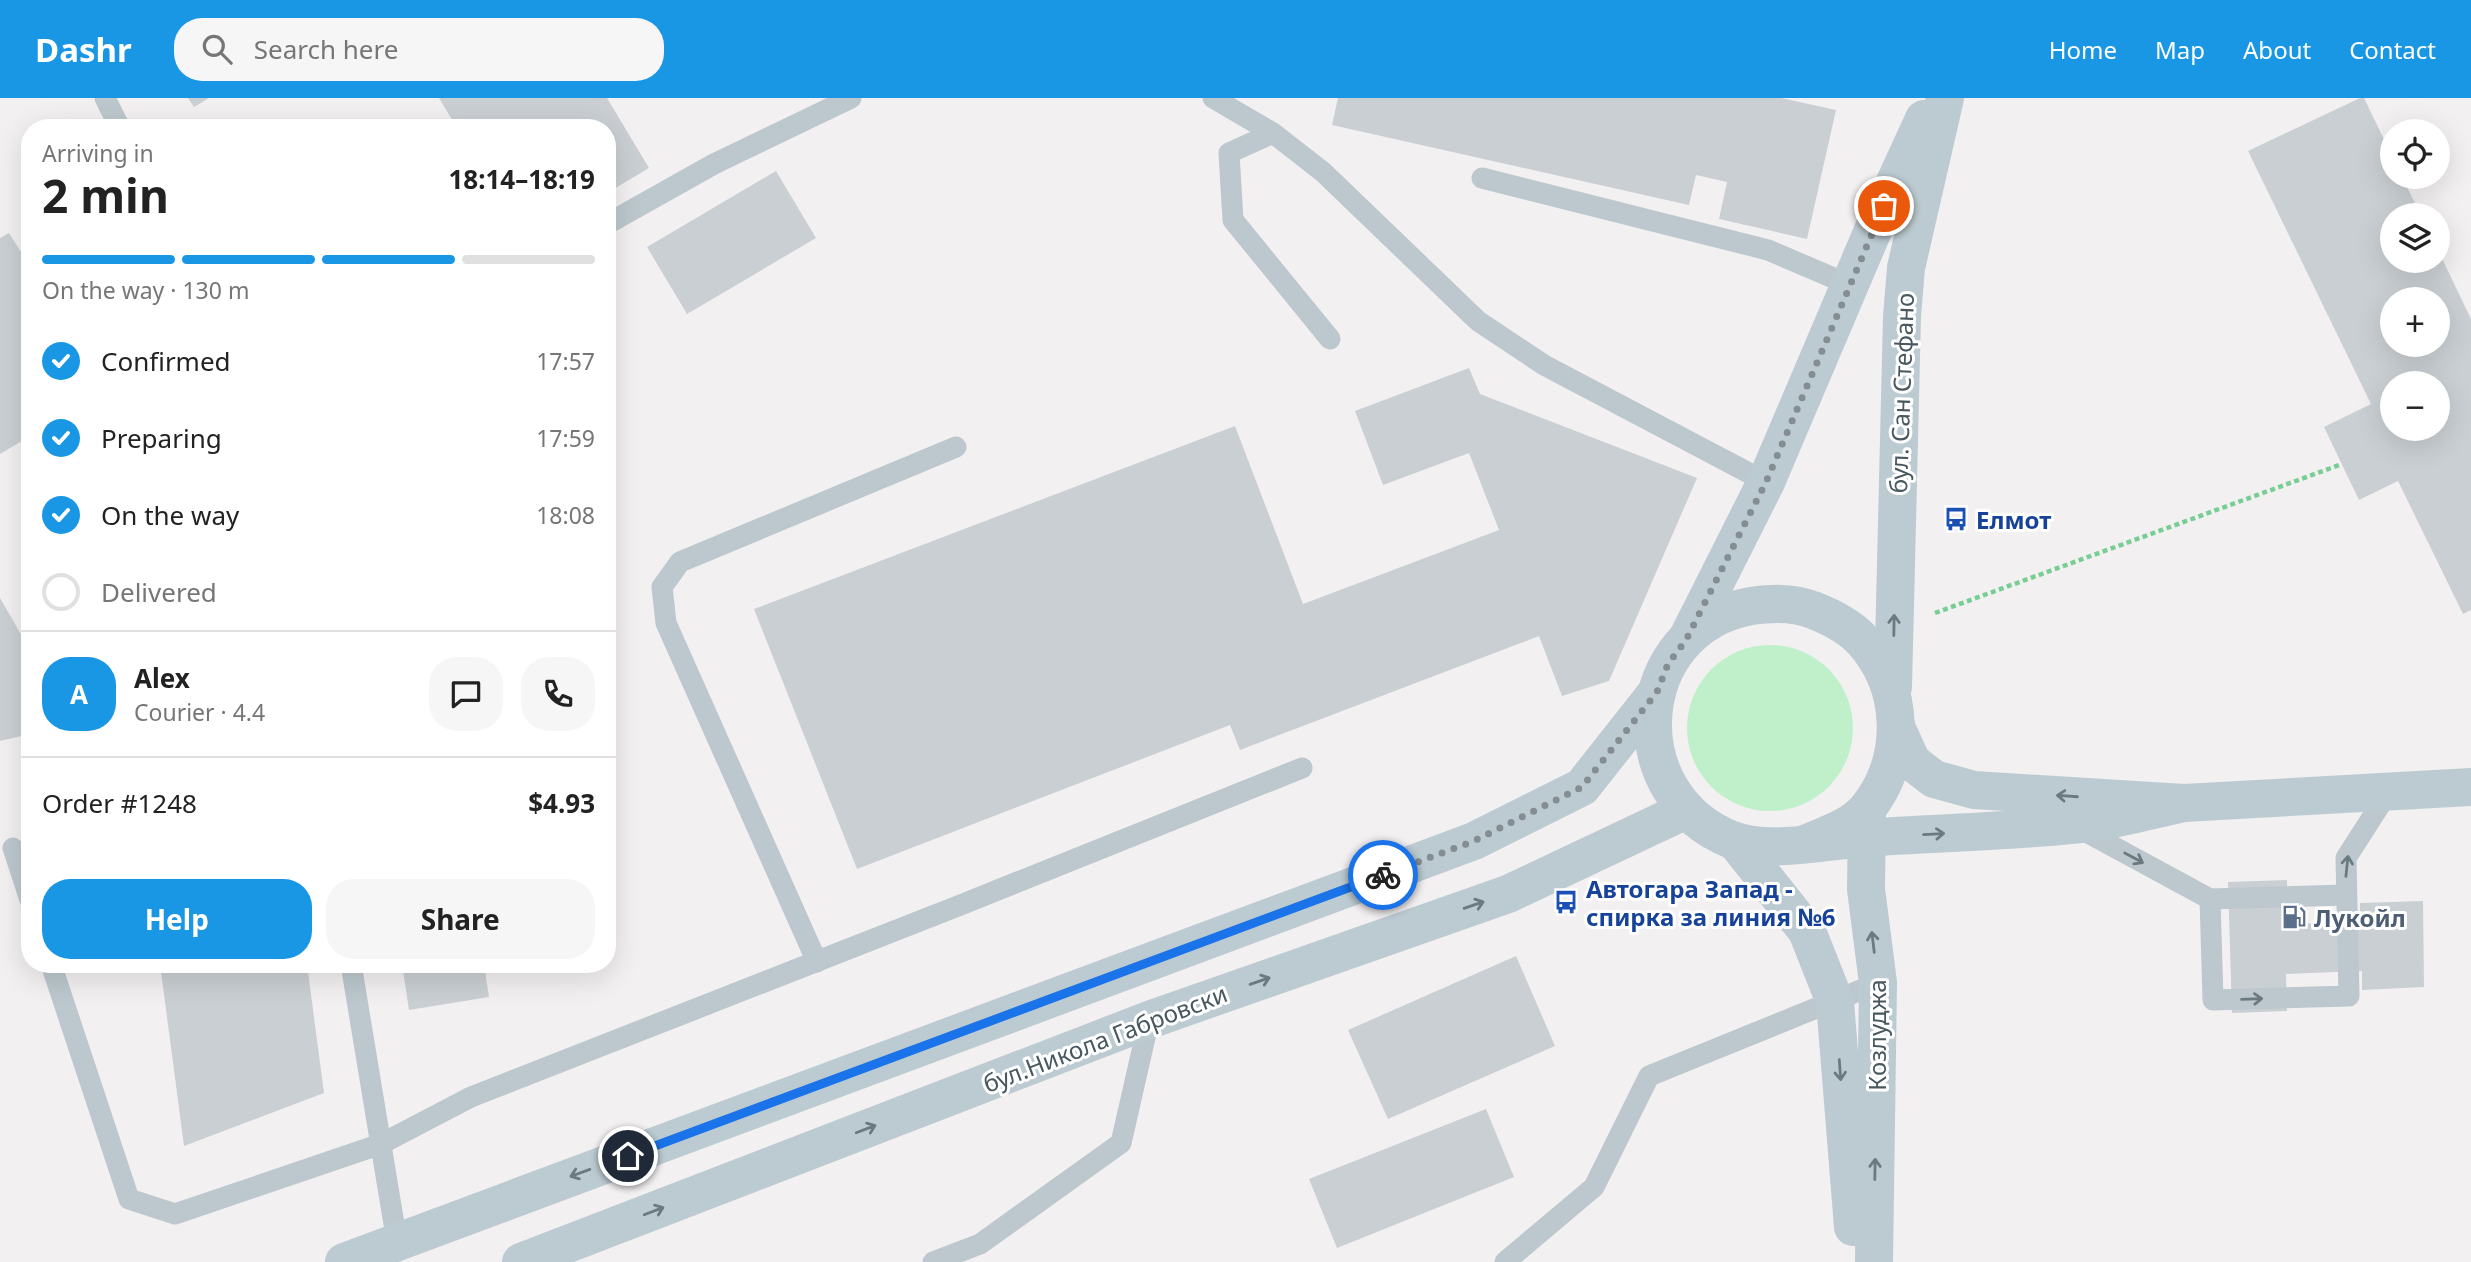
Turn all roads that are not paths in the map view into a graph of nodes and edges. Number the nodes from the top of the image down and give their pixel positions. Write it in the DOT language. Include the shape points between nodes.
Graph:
graph roads {
  1 [pos="105,98"];
  2 [pos="851,98"];
  3 [pos="1213,98"];
  4 [pos="1933,98"];
  5 [pos="1945,98"];
  6 [pos="116,119"];
  7 [pos="1273,133"];
  8 [pos="1482,178"];
  9 [pos="616,219"];
  10 [pos="1850,285"];
  11 [pos="1330,339"];
  12 [pos="956,447"];
  13 [pos="1766,482"];
  14 [pos="1686,640"];
  15 [pos="1657,692"];
  16 [pos="1895,711"];
  17 [pos="1302,768"];
  18 [pos="2471,787"];
  19 [pos="2389,791"];
  20 [pos="2184,803"];
  21 [pos="1686,810"];
  22 [pos="1867,823"];
  23 [pos="2074,825"];
  24 [pos="1735,841"];
  25 [pos="13,848"];
  26 [pos="21,872"];
  27 [pos="2346,895"];
  28 [pos="2210,899"];
  29 [pos="817,962"];
  30 [pos="54,973"];
  31 [pos="352,973"];
  32 [pos="1878,983"];
  33 [pos="1835,1002"];
  34 [pos="1149,1020"];
  35 [pos="381,1144"];
  36 [pos="397,1242"];
  37 [pos="344,1262"];
  38 [pos="521,1262"];
  39 [pos="933,1262"];
  40 [pos="1505,1262"];
  41 [pos="1855,1262"];
  42 [pos="1874,1262"];
  1 -- 6 [label="lane"];
  2 -- 9 [label="lane" via="714,164"];
  3 -- 7 [label="lane"];
  4 -- 10 [label="street"];
  16 -- 5 [label="street, бул. Сан Стефано, one-way" via="1902,316 1905,280"];
  7 -- 11 [label="lane" via="1229,153 1233,220"];
  7 -- 13 [label="lane" via="1323,172 1478,321 1544,365"];
  8 -- 10 [label="lane" via="1768,250"];
  10 -- 13 [label="street"];
  12 -- 29 [label="lane" via="680,562 662,587 666,623"];
  13 -- 14 [label="street"];
  14 -- 15 [label="street" via="1668,664"];
  14 -- 16 [label="street" via="1710,621 1738,608 1770,603 1803,606 1834,618 1861,638 1880,664"];
  15 -- 21 [label="street" via="1652,718 1654,745 1666,782"];
  15 -- 36 [label="street, one-way" via="1582,787 1474,841"];
  20 -- 16 [label="street, one-way" via="1974,790 1934,779 1912,762"];
  16 -- 22 [label="street" via="1890,765"];
  17 -- 29 [label="lane"];
  18 -- 19 [label="street"];
  19 -- 20 [label="street"];
  27 -- 19 [label="lane, one-way" via="2346,858"];
  20 -- 23 [label="street"];
  21 -- 24 [label="street"];
  34 -- 21 [label="street, бул.Никола Габровски, one-way" via="1508,894"];
  22 -- 23 [label="street, one-way"];
  22 -- 24 [label="street" via="1850,824 1807,843 1771,847"];
  32 -- 22 [label="street, Козлуджа, one-way" via="1866,889"];
  23 -- 28 [label="lane, one-way"];
  24 -- 33 [label="street, Козлуджа" via="1807,931"];
  25 -- 26 [label="lane"];
  27 -- 28 [label="lane"];
  28 -- 27 [label="lane, one-way" via="2213,1000 2349,996"];
  29 -- 35 [label="lane" via="471,1097"];
  30 -- 35 [label="lane" via="129,1199 174,1214"];
  31 -- 35 [label="lane"];
  32 -- 33 [label="lane"];
  42 -- 32 [label="street, Козлуджа, one-way"];
  33 -- 40 [label="lane" via="1649,1076 1594,1187"];
  33 -- 41 [label="street, Козлуджа, one-way"];
  38 -- 34 [label="street, бул.Никола Габровски, one-way"];
  34 -- 39 [label="lane" via="1121,1143 980,1244"];
  35 -- 36 [label="lane"];
  36 -- 37 [label="street"];
}
